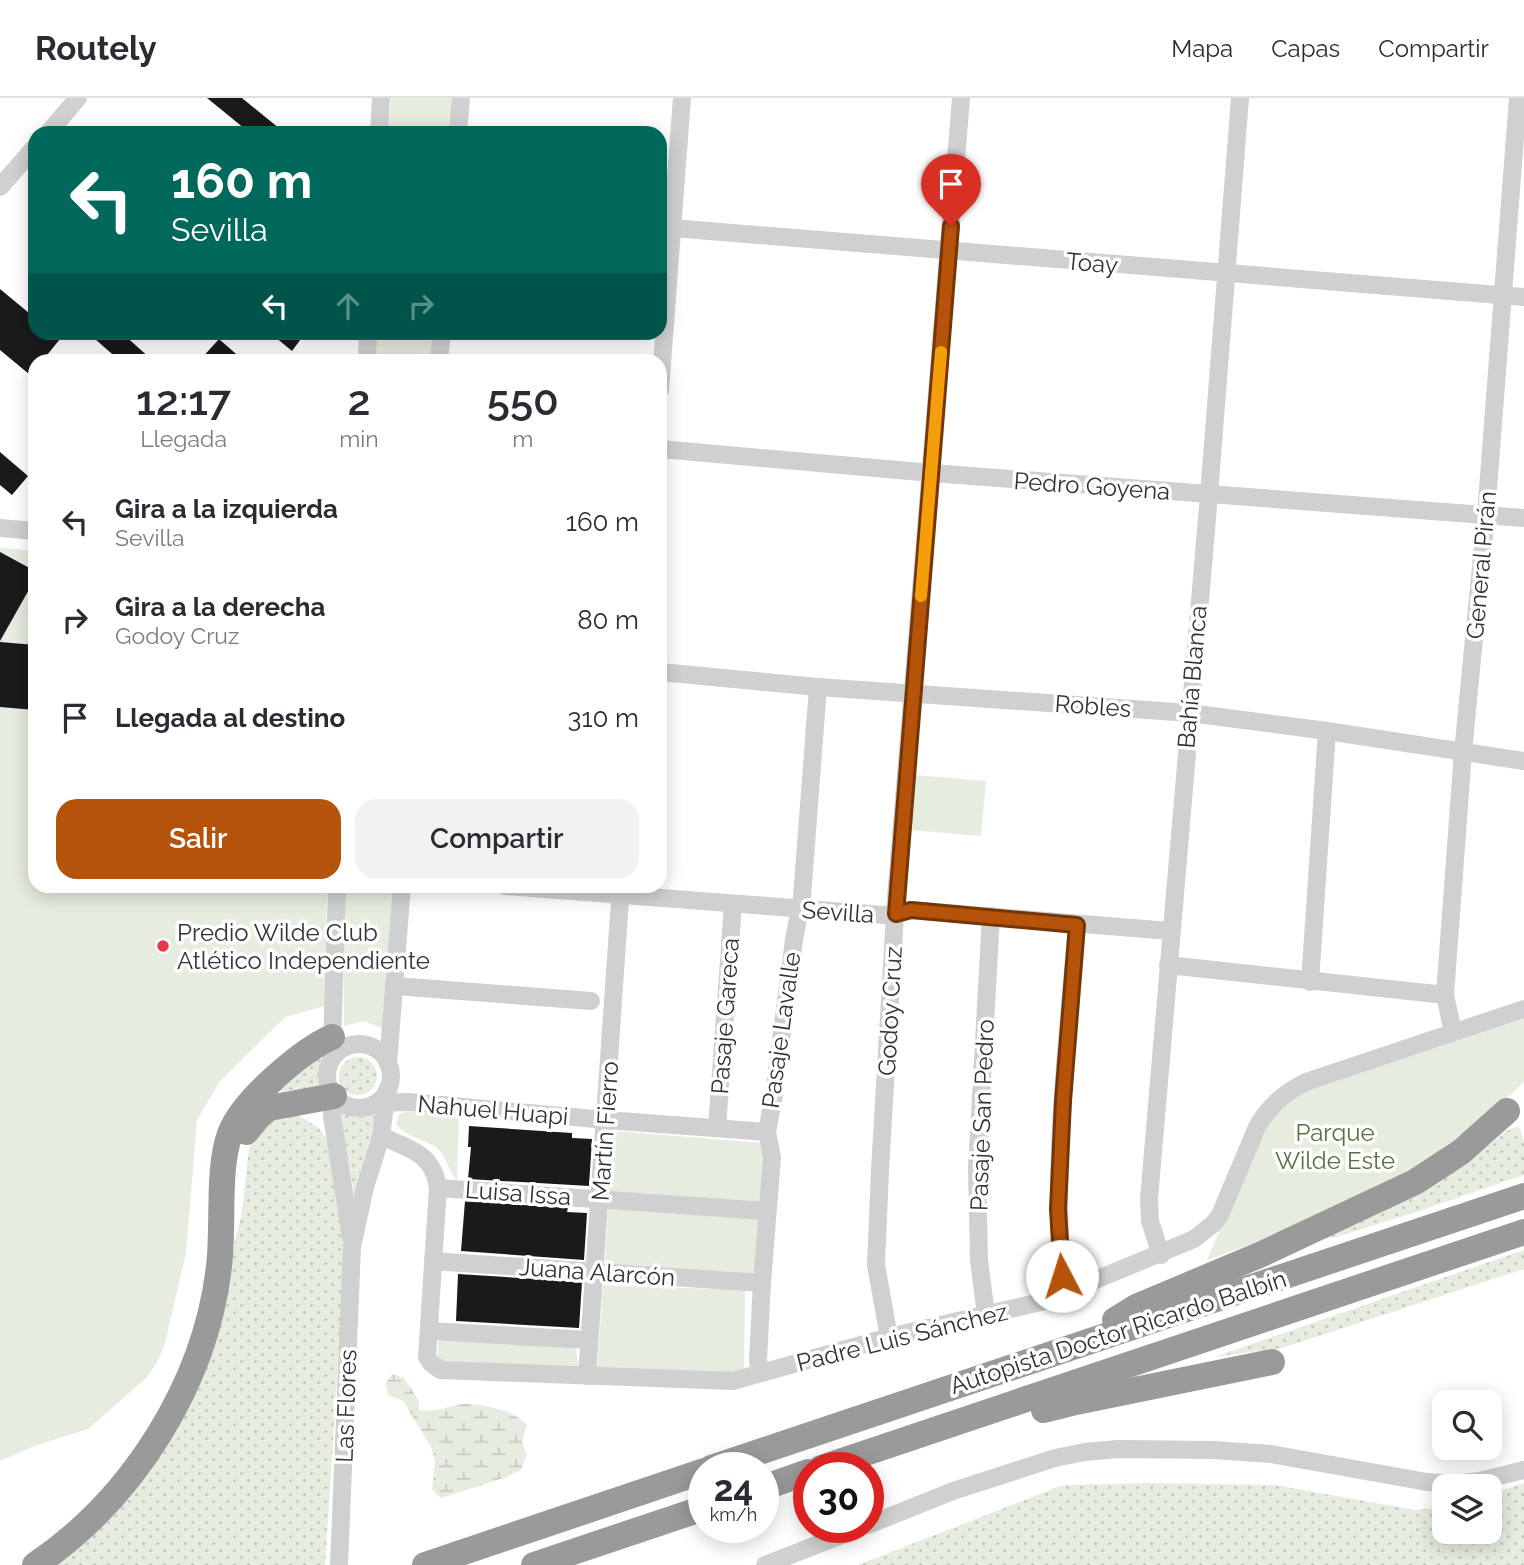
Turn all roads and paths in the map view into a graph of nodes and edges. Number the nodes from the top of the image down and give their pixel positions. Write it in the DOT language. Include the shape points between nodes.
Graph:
graph roads {
  1 [pos="78,98"];
  2 [pos="382,98"];
  3 [pos="461,98"];
  4 [pos="682,98"];
  5 [pos="961,98"];
  6 [pos="1240,98"];
  7 [pos="1518,98"];
  8 [pos="54,126"];
  9 [pos="380,126"];
  10 [pos="459,126"];
  11 [pos="28,155"];
  12 [pos="0,187"];
  13 [pos="667,219"];
  14 [pos="667,227"];
  15 [pos="949,251"];
  16 [pos="1226,274"];
  17 [pos="1502,295"];
  18 [pos="1524,297"];
  19 [pos="667,450"];
  20 [pos="932,473"];
  21 [pos="1209,495"];
  22 [pos="1486,515"];
  23 [pos="1524,518"];
  24 [pos="0,528"];
  25 [pos="28,530"];
  26 [pos="667,673"];
  27 [pos="818,687"];
  28 [pos="912,693"];
  29 [pos="1190,713"];
  30 [pos="1327,731"];
  31 [pos="1463,752"];
  32 [pos="1524,761"];
  33 [pos="337,893"];
  34 [pos="402,893"];
  35 [pos="621,893"];
  36 [pos="645,893"];
  37 [pos="733,904"];
  38 [pos="800,909"];
  39 [pos="896,914"];
  40 [pos="991,916"];
  41 [pos="1077,925"];
  42 [pos="1170,931"];
  43 [pos="1168,965"];
  44 [pos="1310,982"];
  45 [pos="395,986"];
  46 [pos="1445,995"];
  47 [pos="591,1001"];
  48 [pos="1524,1009"];
  49 [pos="1453,1032"];
  50 [pos="332,1049"];
  51 [pos="388,1064"];
  52 [pos="334,1096"];
  53 [pos="382,1098"];
  54 [pos="1507,1111"];
  55 [pos="606,1120"];
  56 [pos="717,1128"];
  57 [pos="767,1132"];
  58 [pos="381,1136"];
  59 [pos="438,1188"];
  60 [pos="1524,1196"];
  61 [pos="601,1199"];
  62 [pos="766,1211"];
  63 [pos="1524,1232"];
  64 [pos="222,1236"];
  65 [pos="352,1247"];
  66 [pos="1161,1255"];
  67 [pos="433,1261"];
  68 [pos="595,1271"];
  69 [pos="762,1283"];
  70 [pos="1064,1294"];
  71 [pos="986,1315"];
  72 [pos="429,1332"];
  73 [pos="889,1337"];
  74 [pos="589,1340"];
  75 [pos="1072,1346"];
  76 [pos="1272,1362"];
  77 [pos="760,1373"];
  78 [pos="587,1376"];
  79 [pos="896,1443"];
  80 [pos="758,1452"];
  81 [pos="869,1452"];
  82 [pos="1524,1470"];
  83 [pos="688,1476"];
  84 [pos="688,1513"];
  85 [pos="884,1519"];
  86 [pos="821,1543"];
  87 [pos="35,1565"];
  88 [pos="339,1565"];
  89 [pos="425,1565"];
  90 [pos="534,1565"];
  91 [pos="765,1565"];
  1 -- 8 [label="street"];
  2 -- 9 [label="street"];
  3 -- 10 [label="street"];
  4 -- 13 [label="street"];
  5 -- 15 [label="street, Godoy Cruz"];
  6 -- 16 [label="street, Bahía Blanca"];
  7 -- 17 [label="street, General Pirán"];
  11 -- 12 [label="street"];
  14 -- 15 [label="street, Toay"];
  15 -- 16 [label="street, Toay"];
  15 -- 20 [label="street, Godoy Cruz"];
  16 -- 17 [label="street, Toay"];
  16 -- 21 [label="street, Bahía Blanca"];
  17 -- 18 [label="street, Toay"];
  17 -- 22 [label="street, General Pirán"];
  19 -- 20 [label="street, Pedro Goyena"];
  20 -- 21 [label="street, Pedro Goyena"];
  20 -- 28 [label="street, Godoy Cruz"];
  21 -- 22 [label="street, Pedro Goyena"];
  21 -- 29 [label="street, Bahía Blanca"];
  22 -- 23 [label="street, Pedro Goyena"];
  22 -- 31 [label="street, General Pirán"];
  24 -- 25 [label="street"];
  26 -- 27 [label="street, Robles"];
  27 -- 28 [label="street, Robles"];
  27 -- 38 [label="street, Pasaje Lavalle"];
  28 -- 29 [label="street, Robles"];
  28 -- 39 [label="street, Godoy Cruz"];
  29 -- 30 [label="street, Robles"];
  29 -- 42 [label="street, Bahía Blanca"];
  30 -- 31 [label="street, Robles"];
  30 -- 44 [label="street"];
  31 -- 32 [label="street, Robles"];
  31 -- 46 [label="street, General Pirán"];
  33 -- 50 [label="street"];
  34 -- 45 [label="street"];
  35 -- 55 [label="street, Martín Fierro"];
  36 -- 37 [label="street, Sevilla"];
  37 -- 38 [label="street, Sevilla"];
  37 -- 56 [label="street, Pasaje Gareca"];
  38 -- 39 [label="street, Sevilla"];
  38 -- 57 [label="street, Pasaje Lavalle"];
  39 -- 40 [label="street, Sevilla" via="911,910"];
  39 -- 73 [label="street, Godoy Cruz" via="876,1265"];
  40 -- 41 [label="street, Sevilla"];
  40 -- 71 [label="street, Pasaje San Pedro" via="977,1168 979,1260"];
  41 -- 42 [label="street, Sevilla"];
  41 -- 70 [label="street" via="1058,1209"];
  42 -- 43 [label="street, Bahía Blanca"];
  43 -- 44 [label="street"];
  43 -- 66 [label="street, Bahía Blanca" via="1148,1212"];
  44 -- 46 [label="street"];
  45 -- 47 [label="street"];
  45 -- 51 [label="street"];
  46 -- 49 [label="street, General Pirán"];
  48 -- 49 [label="street, Padre Luis Sánchez"];
  49 -- 66 [label="street, Padre Luis Sánchez" via="1306,1082 1282,1096 1257,1127 1226,1204 1213,1224"];
  50 -- 51 [label="street" via="360,1044 377,1049"];
  50 -- 52 [label="street" via="327,1079"];
  50 -- 64 [label="highway" via="311,1048 261,1090 234,1123 224,1162"];
  51 -- 53 [label="street" via="390,1081"];
  52 -- 53 [label="street" via="349,1106 366,1106"];
  52 -- 64 [label="highway" via="268,1108 253,1123 237,1154"];
  52 -- 65 [label="street, Las Flores" via="331,1116"];
  53 -- 55 [label="street, Nahuel Huapi"];
  53 -- 58 [label="street, Las Flores"];
  54 -- 75 [label="highway" via="1452,1159 1415,1182 1136,1307"];
  55 -- 56 [label="street, Nahuel Huapi"];
  55 -- 61 [label="street, Martín Fierro"];
  56 -- 57 [label="street, Nahuel Huapi"];
  57 -- 62 [label="street, Pasaje Lavalle" via="772,1157"];
  58 -- 59 [label="street" via="429,1162"];
  58 -- 65 [label="street, Las Flores"];
  59 -- 61 [label="street, Luisa Issa"];
  59 -- 67 [label="street"];
  60 -- 75 [label="highway, Autopista Doctor Ricardo Balbín"];
  61 -- 62 [label="street, Luisa Issa"];
  61 -- 68 [label="street, Martín Fierro"];
  62 -- 69 [label="street, Pasaje Lavalle"];
  63 -- 79 [label="highway, Autopista Doctor Ricardo Balbín"];
  64 -- 87 [label="highway" via="215,1292 201,1341 162,1428 104,1507"];
  65 -- 88 [label="street, Las Flores"];
  66 -- 70 [label="street, Padre Luis Sánchez"];
  67 -- 68 [label="street, Juana Alarcón"];
  67 -- 72 [label="street"];
  68 -- 69 [label="street, Juana Alarcón"];
  68 -- 74 [label="street, Martín Fierro"];
  69 -- 77 [label="street, Pasaje Lavalle"];
  70 -- 71 [label="street, Padre Luis Sánchez"];
  71 -- 73 [label="street, Padre Luis Sánchez"];
  72 -- 74 [label="street"];
  72 -- 78 [label="street, Padre Luis Sánchez" via="427,1357 440,1370"];
  73 -- 77 [label="street, Padre Luis Sánchez"];
  74 -- 78 [label="street, Martín Fierro"];
  75 -- 80 [label="highway, Autopista Doctor Ricardo Balbín"];
  76 -- 79 [label="highway" via="1076,1402 955,1436"];
  77 -- 78 [label="street, Padre Luis Sánchez" via="719,1382"];
  79 -- 81 [label="highway, Autopista Doctor Ricardo Balbín"];
  82 -- 85 [label="street" via="1454,1484 1270,1454 1085,1452 953,1491"];
  83 -- 89 [label="highway"];
  84 -- 90 [label="highway"];
  86 -- 91 [label="street"];
}
